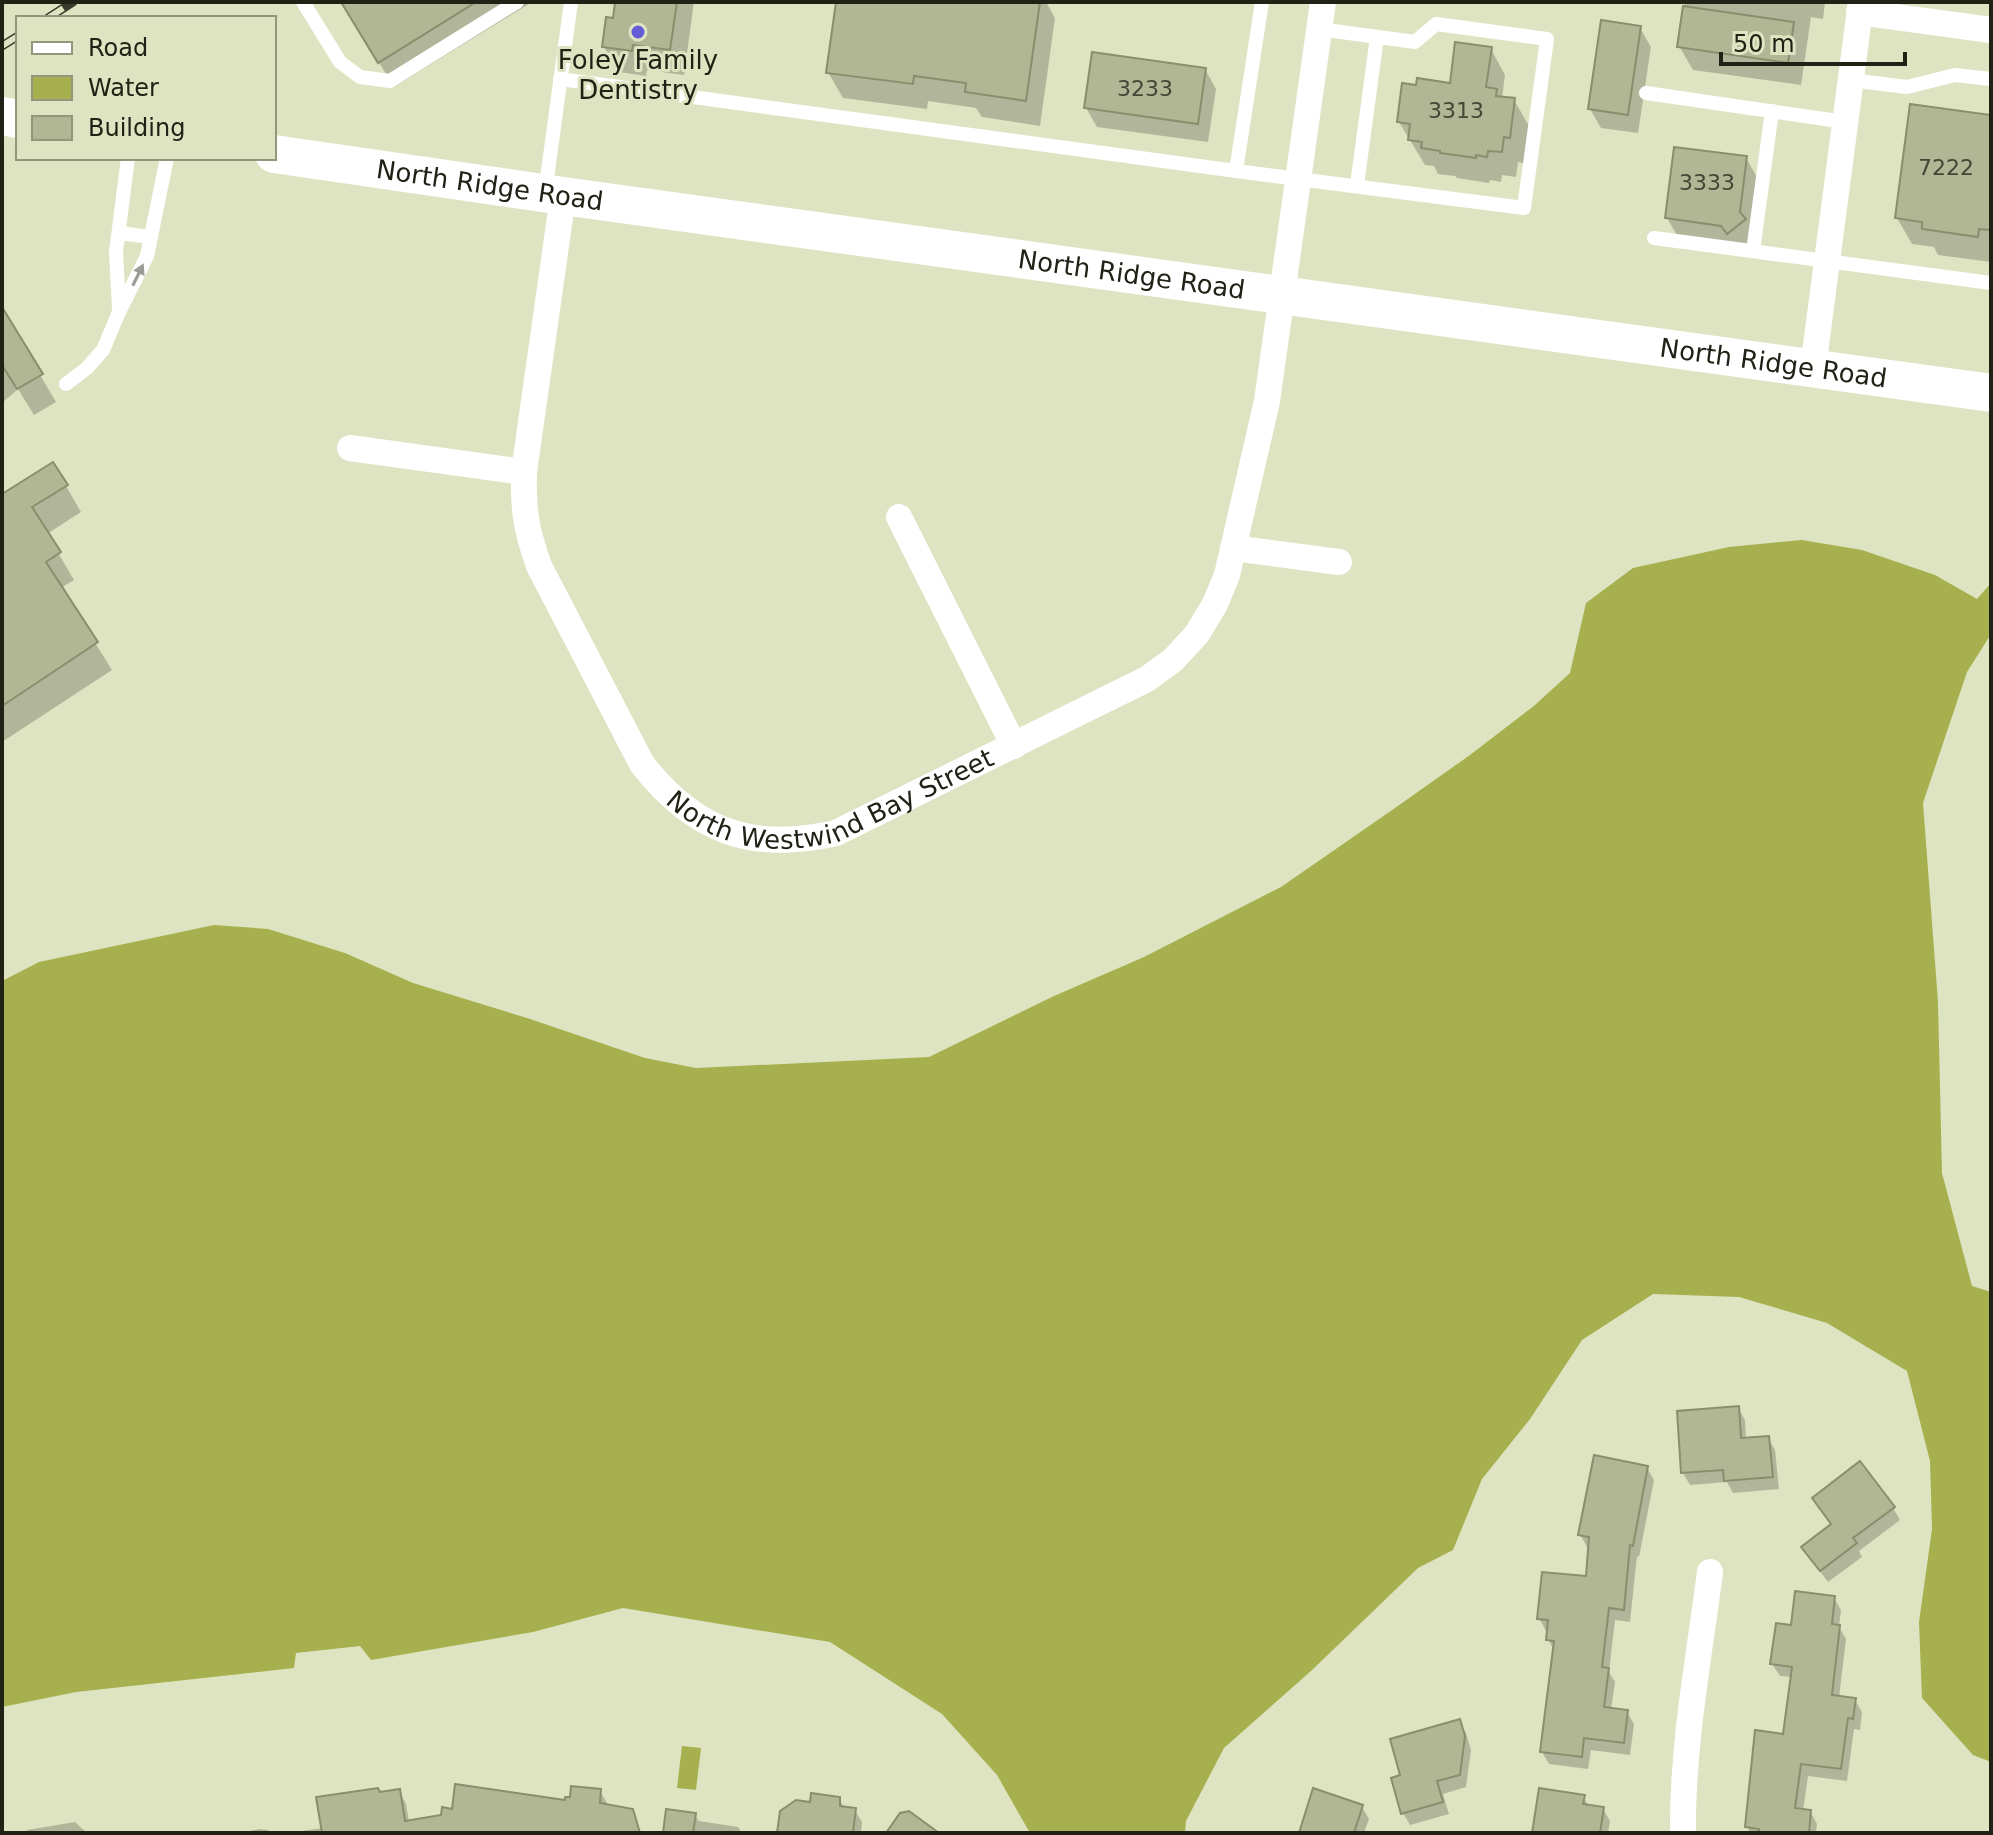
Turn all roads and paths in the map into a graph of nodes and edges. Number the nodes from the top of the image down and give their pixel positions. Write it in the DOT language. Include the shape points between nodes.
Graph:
graph roads {
  1 [pos="303,2"];
  2 [pos="517,2"];
  3 [pos="571,2"];
  4 [pos="1262,2"];
  5 [pos="1323,2"];
  6 [pos="1860,7"];
  7 [pos="1319,29"];
  8 [pos="1991,30"];
  9 [pos="1377,37"];
  10 [pos="560,79"];
  11 [pos="1991,79"];
  12 [pos="1850,80"];
  13 [pos="1646,93"];
  14 [pos="1772,111"];
  15 [pos="1845,122"];
  16 [pos="276,154"];
  17 [pos="128,160"];
  18 [pos="167,160"];
  19 [pos="1236,171"];
  20 [pos="1298,179"];
  21 [pos="1357,185"];
  22 [pos="554,195"];
  23 [pos="119,233"];
  24 [pos="151,237"];
  25 [pos="1654,238"];
  26 [pos="1753,251"];
  27 [pos="1827,261"];
  28 [pos="1991,283"];
  29 [pos="1282,294"];
  30 [pos="119,312"];
  31 [pos="1813,368"];
  32 [pos="66,384"];
  33 [pos="1991,393"];
  34 [pos="350,448"];
  35 [pos="524,472"];
  36 [pos="899,517"];
  37 [pos="1233,548"];
  38 [pos="1339,562"];
  39 [pos="1014,746"];
  40 [pos="1710,1572"];
  41 [pos="1683,1833"];
  1 -- 2 [label="lane" via="340,62 360,77 390,81"];
  3 -- 10 [label="lane"];
  4 -- 19 [label="lane"];
  5 -- 7 [label="street, North Westwind Bay Street"];
  6 -- 8 [label="street"];
  6 -- 12 [label="street"];
  7 -- 9 [label="lane"];
  7 -- 20 [label="street, North Westwind Bay Street"];
  9 -- 21 [label="lane"];
  9 -- 21 [label="lane" via="1415,42 1436,24 1547,39 1524,208"];
  10 -- 19 [label="lane"];
  10 -- 22 [label="lane"];
  11 -- 12 [label="lane" via="1955,75 1907,87"];
  12 -- 15 [label="street"];
  13 -- 14 [label="lane"];
  14 -- 15 [label="lane"];
  14 -- 26 [label="lane"];
  15 -- 27 [label="street"];
  16 -- 22 [label="main road, North Ridge Road"];
  17 -- 23 [label="lane"];
  18 -- 24 [label="lane"];
  19 -- 20 [label="lane"];
  20 -- 21 [label="lane"];
  20 -- 29 [label="street, North Westwind Bay Street"];
  22 -- 29 [label="main road, North Ridge Road"];
  22 -- 35 [label="street, North Westwind Bay Street"];
  23 -- 24 [label="lane"];
  23 -- 30 [label="lane"];
  30 -- 24 [label="lane, one-way"];
  25 -- 26 [label="lane"];
  26 -- 27 [label="lane"];
  27 -- 28 [label="lane"];
  27 -- 31 [label="street"];
  29 -- 31 [label="main road, North Ridge Road"];
  29 -- 37 [label="street, North Westwind Bay Street" via="1267,401"];
  30 -- 32 [label="lane" via="103,350"];
  31 -- 33 [label="main road, North Ridge Road"];
  34 -- 35 [label="street"];
  35 -- 39 [label="street, North Westwind Bay Street" via="523,506 539,566 642,764 686,810 714,826 747,838 779,841 836,833"];
  36 -- 39 [label="street"];
  37 -- 38 [label="street"];
  37 -- 39 [label="street, North Westwind Bay Street" via="1215,604 1173,660 1147,679"];
  40 -- 41 [label="street" via="1690,1723"];
}
